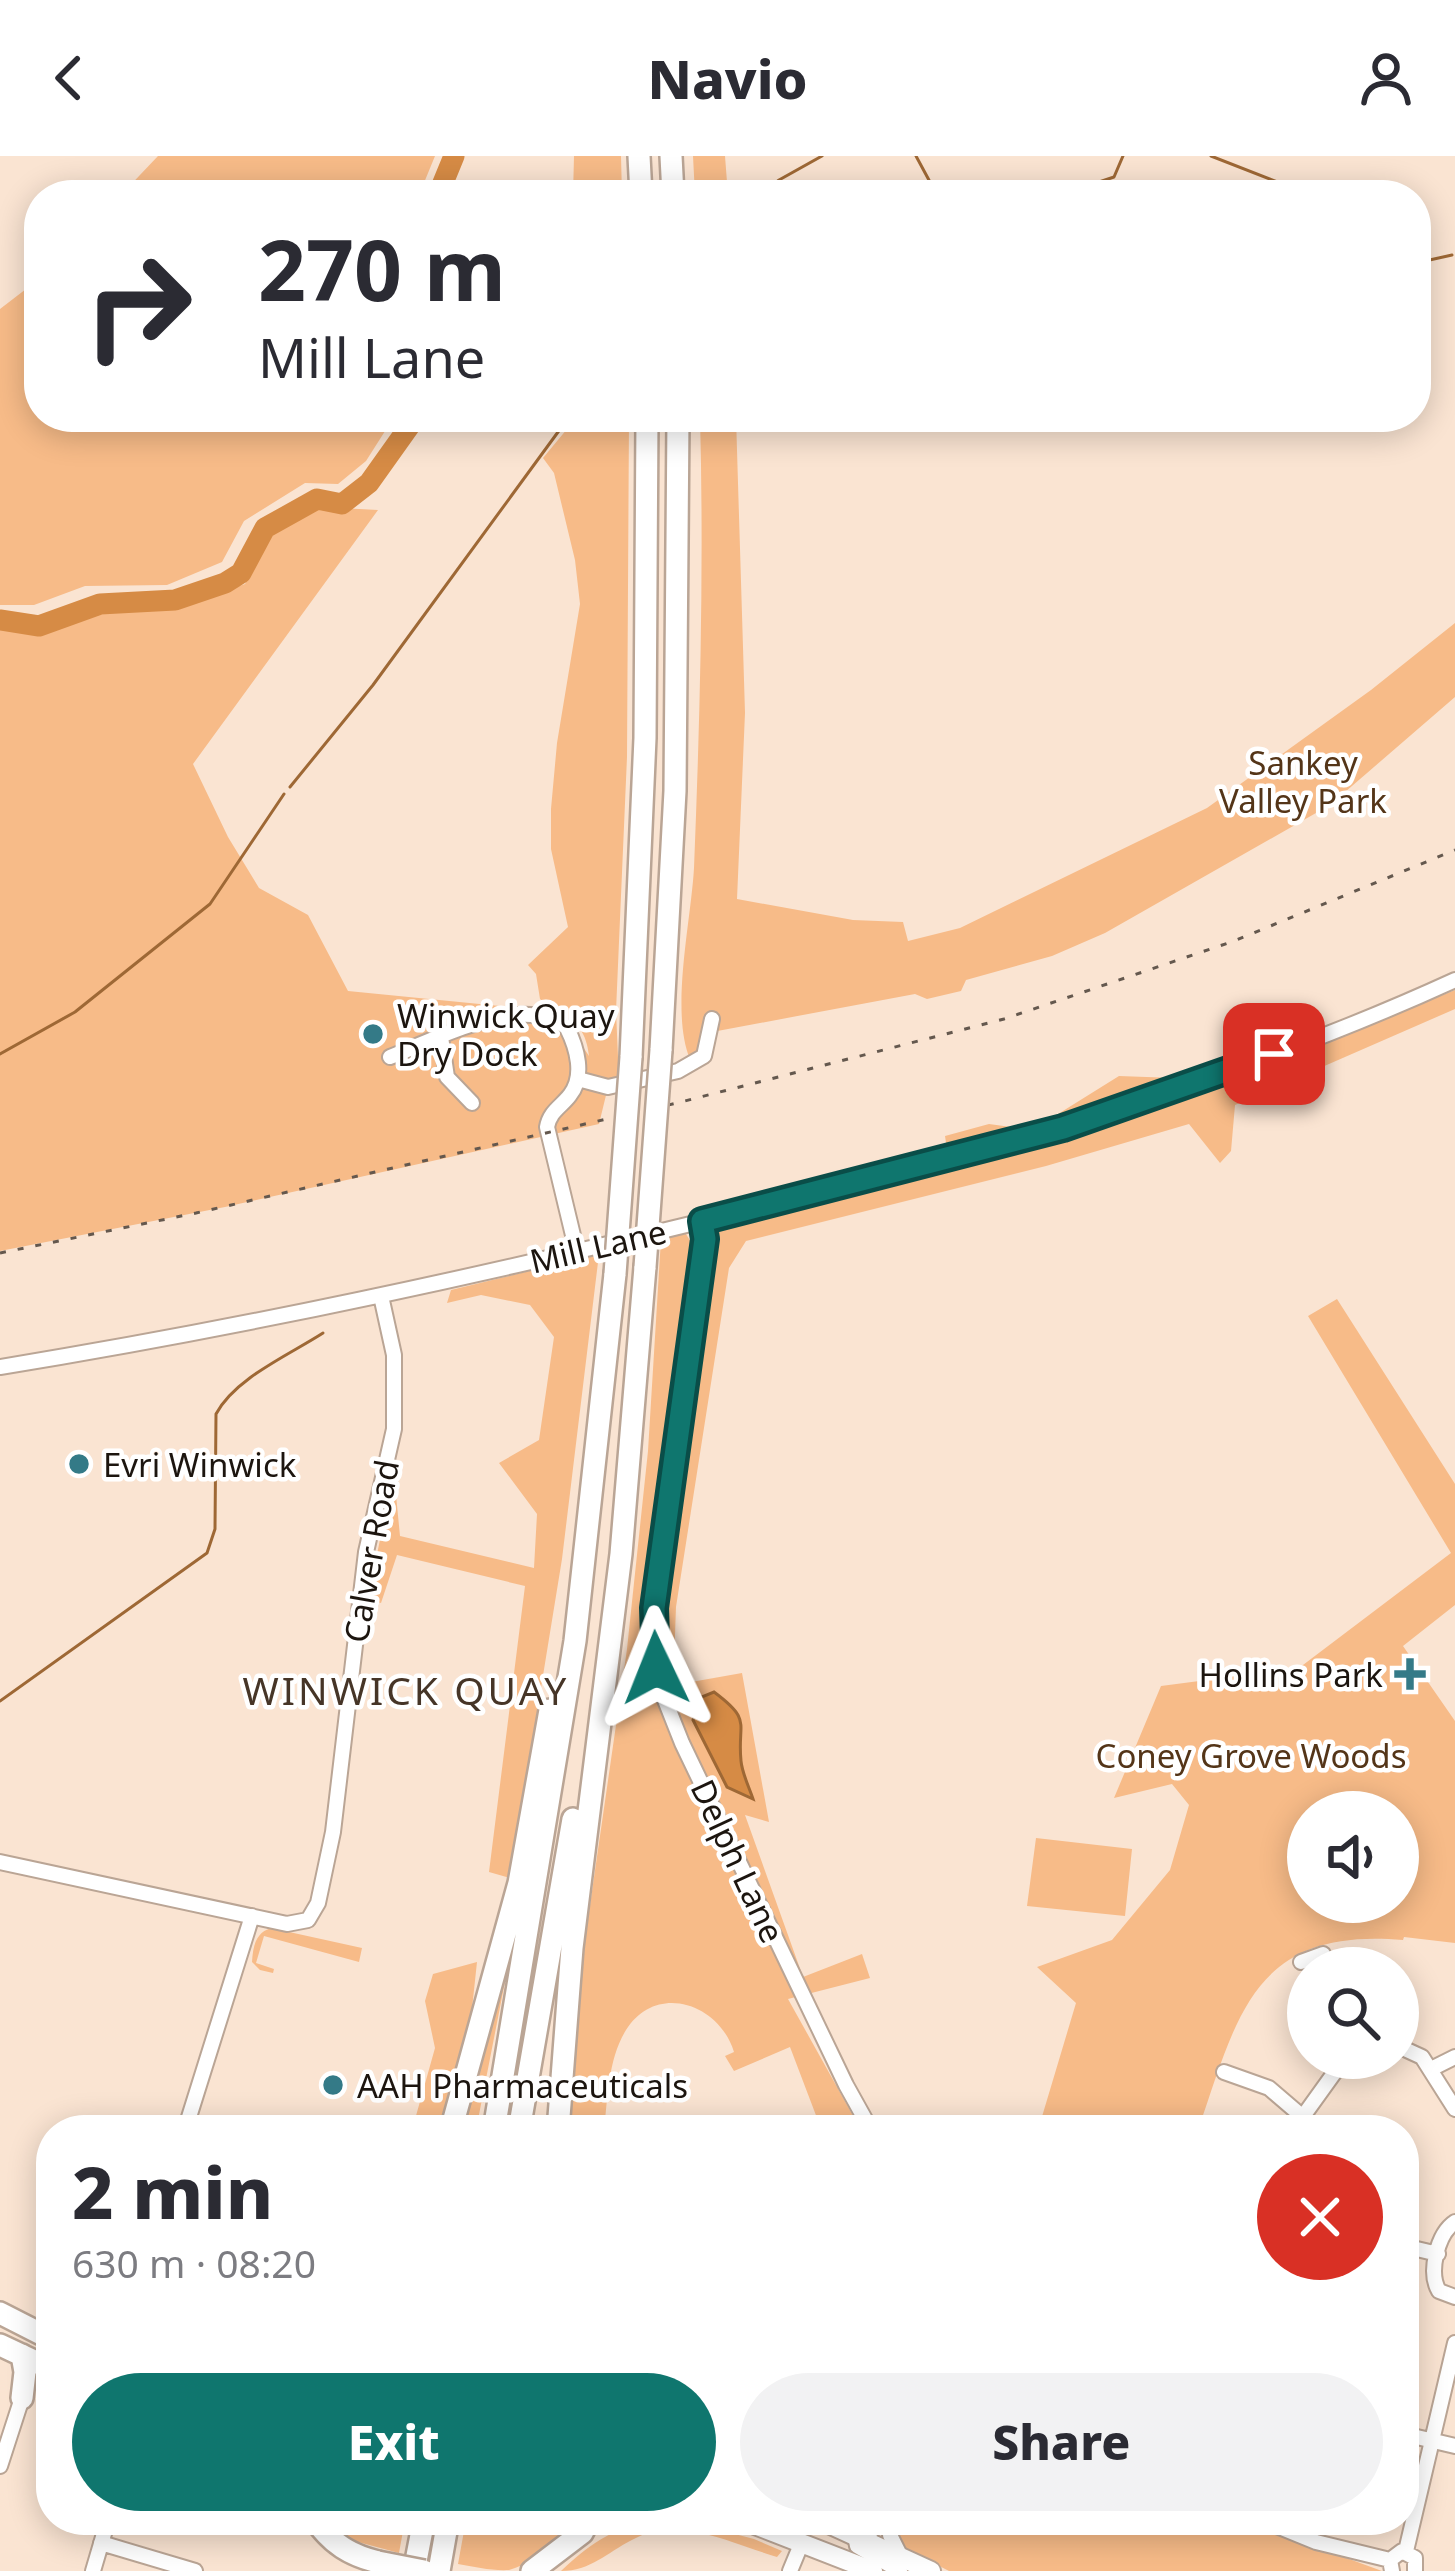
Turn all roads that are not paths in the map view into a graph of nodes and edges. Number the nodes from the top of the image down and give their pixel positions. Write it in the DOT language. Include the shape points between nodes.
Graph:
graph roads {
  1 [pos="647,432"];
  2 [pos="678,432"];
  3 [pos="1455,980"];
  4 [pos="712,1019"];
  5 [pos="441,1037"];
  6 [pos="391,1057"];
  7 [pos="578,1078"];
  8 [pos="472,1103"];
  9 [pos="702,1221"];
  10 [pos="577,1252"];
  11 [pos="381,1296"];
  12 [pos="0,1367"];
  13 [pos="633,1397"];
  14 [pos="602,1400"];
  15 [pos="0,1862"];
  16 [pos="252,1916"];
  17 [pos="1419,2054"];
  18 [pos="1455,2057"];
  19 [pos="1431,2069"];
  20 [pos="1224,2072"];
  21 [pos="1330,2079"];
  22 [pos="1455,2109"];
  23 [pos="190,2115"];
  24 [pos="455,2115"];
  25 [pos="496,2115"];
  26 [pos="522,2115"];
  27 [pos="559,2115"];
  28 [pos="863,2115"];
  29 [pos="1304,2115"];
  30 [pos="1455,2222"];
  31 [pos="1419,2250"];
  32 [pos="1438,2254"];
  33 [pos="1455,2297"];
  34 [pos="0,2310"];
  35 [pos="36,2318"];
  36 [pos="36,2330"];
  37 [pos="1455,2343"];
  38 [pos="0,2345"];
  39 [pos="36,2362"];
  40 [pos="36,2364"];
  41 [pos="22,2398"];
  42 [pos="1419,2437"];
  43 [pos="1432,2440"];
  44 [pos="1455,2446"];
  45 [pos="0,2466"];
  46 [pos="1419,2496"];
  47 [pos="103,2535"];
  48 [pos="325,2535"];
  49 [pos="330,2535"];
  50 [pos="421,2535"];
  51 [pos="445,2535"];
  52 [pos="577,2535"];
  53 [pos="783,2535"];
  54 [pos="1299,2535"];
  55 [pos="1410,2535"];
  56 [pos="861,2536"];
  57 [pos="802,2542"];
  58 [pos="101,2543"];
  59 [pos="1406,2551"];
  60 [pos="839,2556"];
  61 [pos="900,2563"];
  62 [pos="1391,2565"];
  63 [pos="535,2570"];
  64 [pos="1418,2570"];
  65 [pos="93,2571"];
  66 [pos="195,2571"];
  67 [pos="344,2571"];
  68 [pos="414,2571"];
  69 [pos="424,2571"];
  70 [pos="439,2571"];
  71 [pos="790,2571"];
  72 [pos="873,2571"];
  73 [pos="931,2571"];
  1 -- 14 [label="highway, bridge" via="632,1057"];
  2 -- 13 [label="highway, bridge" via="676,770"];
  3 -- 9 [label="street, Mill Lane" via="1235,1070 1063,1128"];
  4 -- 7 [label="street" via="704,1056 678,1071 608,1087"];
  5 -- 6 [label="street"];
  5 -- 7 [label="street" via="488,1021 547,1016 573,1039"];
  5 -- 8 [label="street" via="447,1076"];
  7 -- 10 [label="street" via="548,1119"];
  9 -- 10 [label="street, Mill Lane"];
  9 -- 28 [label="street, Delph Lane" via="654,1608 656,1668 676,1731"];
  10 -- 11 [label="street, Mill Lane"];
  11 -- 12 [label="street, Mill Lane"];
  11 -- 16 [label="street, Calver Road" via="394,1355 395,1416 365,1552 334,1832 312,1916 294,1924"];
  13 -- 26 [label="highway"];
  13 -- 27 [label="highway"];
  14 -- 24 [label="highway" via="519,1883"];
  14 -- 25 [label="highway" via="575,1641"];
  15 -- 16 [label="street, Calver Road"];
  16 -- 23 [label="street"];
  17 -- 19 [label="street"];
  18 -- 19 [label="street"];
  19 -- 22 [label="street"];
  20 -- 29 [label="street" via="1261,2084"];
  21 -- 29 [label="street"];
  30 -- 32 [label="street"];
  31 -- 32 [label="street"];
  32 -- 33 [label="street" via="1433,2282"];
  34 -- 35 [label="highway"];
  34 -- 36 [label="highway"];
  37 -- 43 [label="street"];
  38 -- 39 [label="highway"];
  40 -- 41 [label="highway" via="25,2372"];
  41 -- 45 [label="street"];
  42 -- 43 [label="street"];
  43 -- 44 [label="street"];
  43 -- 46 [label="street"];
  47 -- 58 [label="street"];
  48 -- 67 [label="highway"];
  49 -- 69 [label="highway, bridge" via="354,2555"];
  50 -- 68 [label="highway"];
  51 -- 70 [label="highway"];
  52 -- 63 [label="highway"];
  53 -- 57 [label="main road"];
  54 -- 62 [label="street"];
  55 -- 59 [label="street"];
  56 -- 60 [label="street" via="850,2555"];
  56 -- 61 [label="main road"];
  57 -- 60 [label="main road"];
  57 -- 71 [label="street"];
  58 -- 65 [label="street"];
  58 -- 66 [label="street"];
  59 -- 62 [label="street"];
  59 -- 64 [label="street"];
  60 -- 72 [label="main road"];
  61 -- 73 [label="main road"];
}
